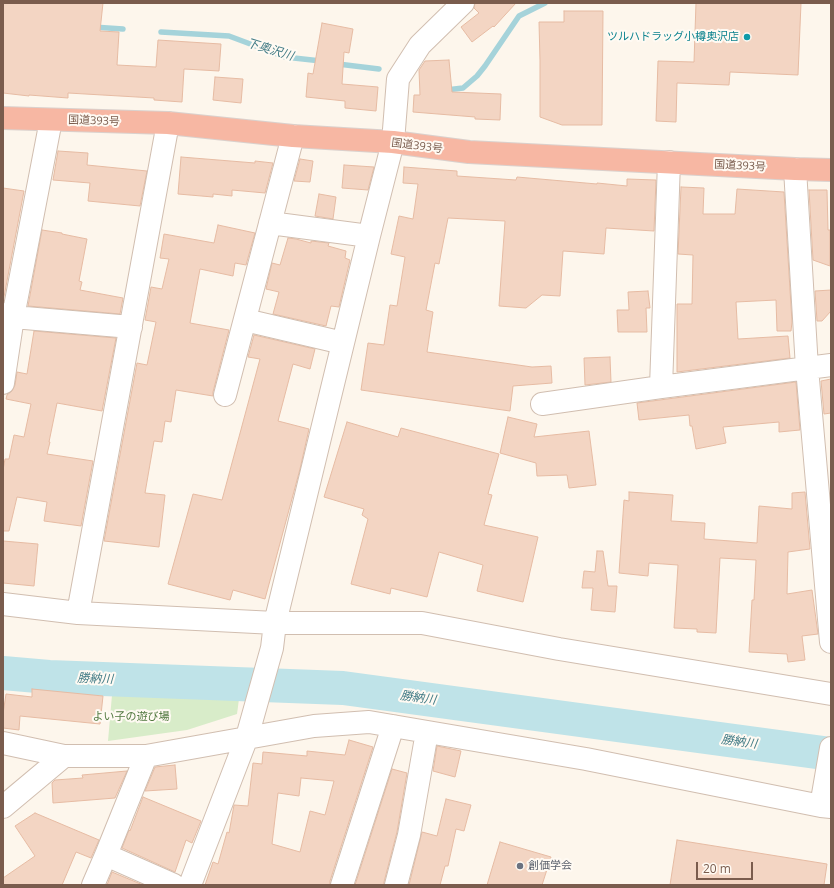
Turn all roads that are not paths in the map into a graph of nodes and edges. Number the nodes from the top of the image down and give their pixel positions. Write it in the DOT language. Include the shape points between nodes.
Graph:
graph roads {
  1 [pos="463,3"];
  2 [pos="3,118"];
  3 [pos="51,120"];
  4 [pos="168,123"];
  5 [pos="294,136"];
  6 [pos="393,142"];
  7 [pos="669,162"];
  8 [pos="795,169"];
  9 [pos="831,170"];
  10 [pos="270,223"];
  11 [pos="369,236"];
  12 [pos="8,316"];
  13 [pos="245,320"];
  14 [pos="131,327"];
  15 [pos="343,343"];
  16 [pos="831,365"];
  17 [pos="807,368"];
  18 [pos="3,383"];
  19 [pos="661,387"];
  20 [pos="225,395"];
  21 [pos="542,404"];
  22 [pos="3,604"];
  23 [pos="78,613"];
  24 [pos="275,622"];
  25 [pos="831,642"];
  26 [pos="831,694"];
  27 [pos="394,726"];
  28 [pos="250,728"];
  29 [pos="427,732"];
  30 [pos="3,744"];
  31 [pos="831,748"];
  32 [pos="64,756"];
  33 [pos="146,756"];
  34 [pos="825,802"];
  35 [pos="3,807"];
  36 [pos="106,855"];
  37 [pos="93,885"];
  38 [pos="174,885"];
  39 [pos="190,885"];
  40 [pos="342,885"];
  41 [pos="396,885"];
  1 -- 6 [label="street" via="420,45 398,79"];
  2 -- 3 [label="highway, 国道393号"];
  3 -- 4 [label="highway, 国道393号"];
  3 -- 12 [label="street"];
  4 -- 5 [label="highway, 国道393号"];
  4 -- 14 [label="street"];
  5 -- 6 [label="highway, 国道393号"];
  5 -- 10 [label="street"];
  6 -- 7 [label="highway, 国道393号" via="469,152"];
  6 -- 11 [label="street"];
  7 -- 8 [label="highway, 国道393号"];
  7 -- 19 [label="street"];
  8 -- 9 [label="highway, 国道393号"];
  8 -- 17 [label="street"];
  10 -- 11 [label="street"];
  10 -- 13 [label="street"];
  11 -- 15 [label="street"];
  12 -- 14 [label="street"];
  12 -- 18 [label="street"];
  13 -- 15 [label="street"];
  13 -- 20 [label="street"];
  14 -- 23 [label="street"];
  15 -- 24 [label="street"];
  16 -- 17 [label="street"];
  17 -- 19 [label="street"];
  17 -- 25 [label="street"];
  19 -- 21 [label="street"];
  22 -- 23 [label="street"];
  23 -- 24 [label="street"];
  24 -- 26 [label="street" via="422,623 559,649"];
  24 -- 28 [label="street" via="272,648"];
  27 -- 28 [label="street" via="369,722"];
  27 -- 29 [label="street"];
  27 -- 40 [label="street"];
  28 -- 33 [label="street"];
  28 -- 39 [label="street"];
  29 -- 34 [label="street"];
  29 -- 41 [label="street" via="409,835"];
  30 -- 32 [label="street"];
  31 -- 34 [label="street"];
  32 -- 33 [label="street"];
  32 -- 35 [label="street"];
  33 -- 36 [label="street"];
  36 -- 37 [label="street"];
  36 -- 38 [label="street"];
}
